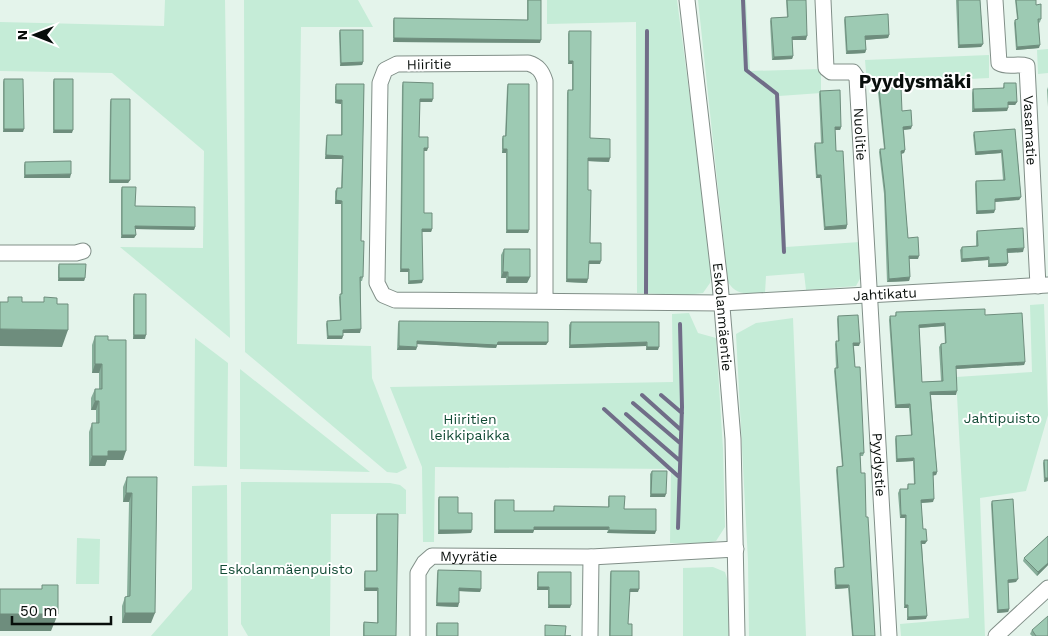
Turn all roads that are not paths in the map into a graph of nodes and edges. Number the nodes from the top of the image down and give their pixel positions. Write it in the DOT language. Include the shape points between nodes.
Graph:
graph roads {
  1 [pos="687,0"];
  2 [pos="823,0"];
  3 [pos="995,0"];
  4 [pos="83,251"];
  5 [pos="0,253"];
  6 [pos="1043,286"];
  7 [pos="870,295"];
  8 [pos="545,301"];
  9 [pos="721,303"];
  10 [pos="736,549"];
  11 [pos="591,557"];
  12 [pos="1048,588"];
  13 [pos="418,636"];
  14 [pos="590,636"];
  15 [pos="737,636"];
  16 [pos="889,636"];
  17 [pos="996,636"];
  1 -- 9 [label="street, Eskolanmäentie"];
  2 -- 7 [label="street, Nuolitie" via="826,68 831,72 853,72 857,78"];
  3 -- 6 [label="street, Vasamatie" via="999,63 1027,66"];
  4 -- 5 [label="street"];
  6 -- 7 [label="street, Jahtikatu"];
  7 -- 9 [label="street, Jahtikatu"];
  7 -- 16 [label="street, Pyydystie"];
  8 -- 8 [label="street, Hiiritie" via="395,300 383,295 377,284 380,83 385,70 397,64 528,63 542,71 545,81"];
  8 -- 9 [label="street, Hiiritie"];
  9 -- 10 [label="street, Eskolanmäentie" via="733,439"];
  10 -- 11 [label="street, Myyrätie"];
  10 -- 15 [label="street, Eskolanmäentie"];
  11 -- 13 [label="street, Myyrätie" via="432,556 418,573"];
  11 -- 14 [label="street"];
  12 -- 17 [label="street"];
}
